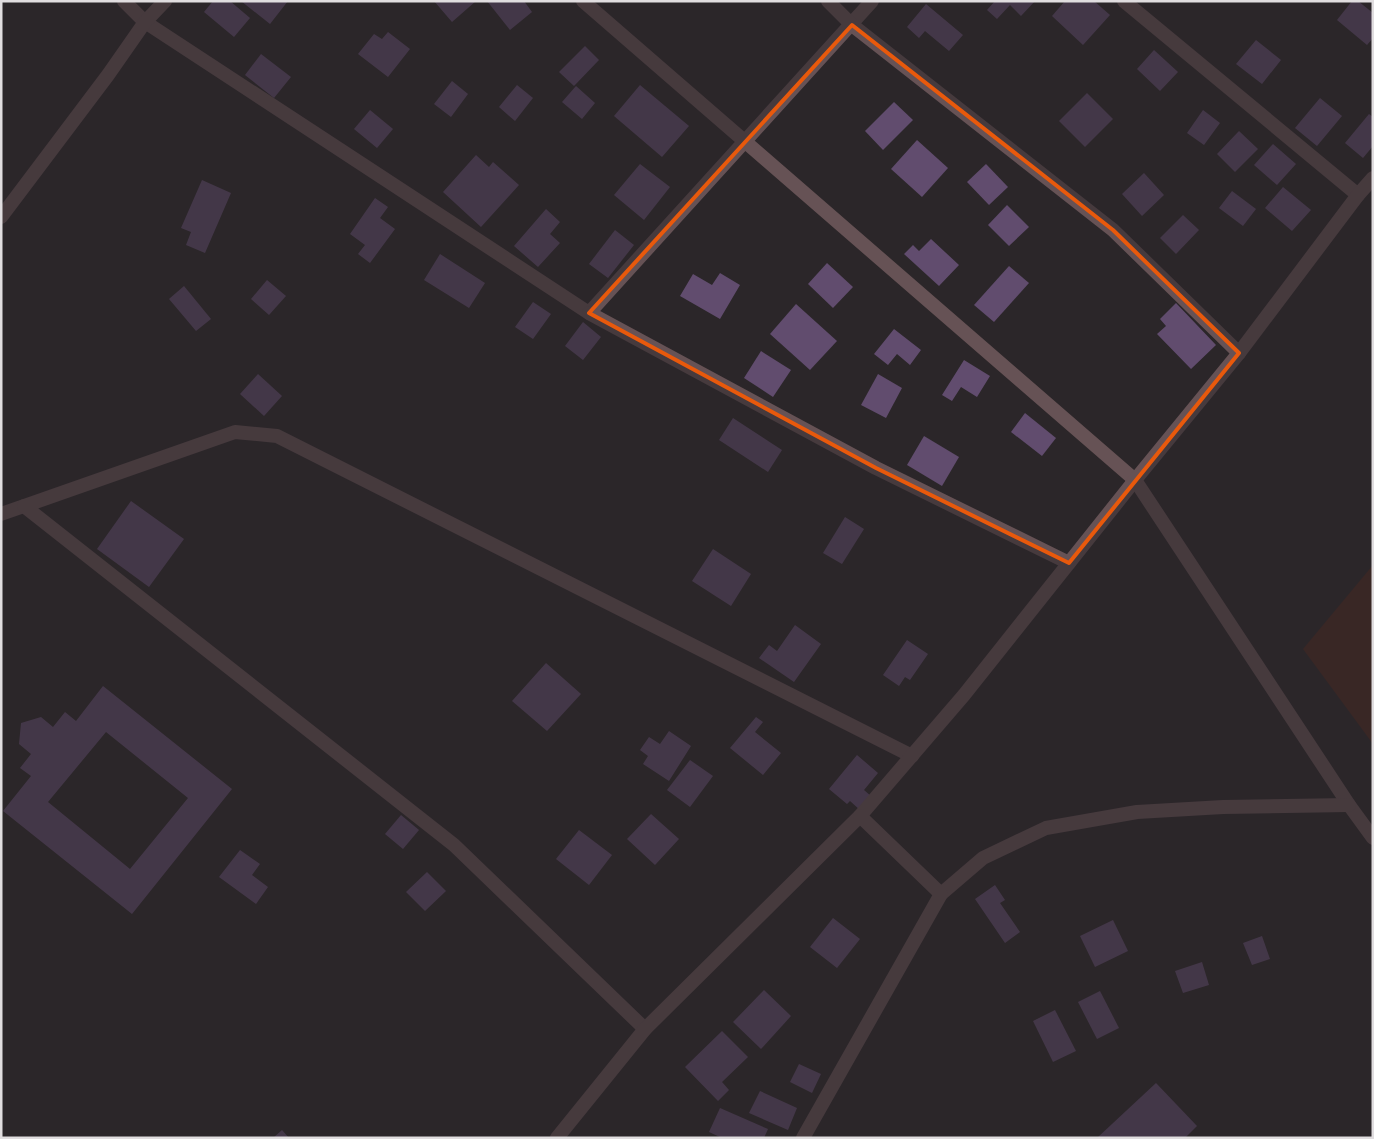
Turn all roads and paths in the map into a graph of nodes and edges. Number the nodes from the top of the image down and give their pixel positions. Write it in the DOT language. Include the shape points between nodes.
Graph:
graph roads {
  1 [pos="124,1"];
  2 [pos="164,1"];
  3 [pos="583,1"];
  4 [pos="828,1"];
  5 [pos="872,1"];
  6 [pos="1124,1"];
  7 [pos="145,22"];
  8 [pos="852,25"];
  9 [pos="745,142"];
  10 [pos="1373,178"];
  11 [pos="1358,195"];
  12 [pos="1,217"];
  13 [pos="589,313"];
  14 [pos="1239,353"];
  15 [pos="1135,480"];
  16 [pos="24,506"];
  17 [pos="1,514"];
  18 [pos="1069,564"];
  19 [pos="912,756"];
  20 [pos="1349,805"];
  21 [pos="860,816"];
  22 [pos="1373,838"];
  23 [pos="941,894"];
  24 [pos="645,1029"];
  25 [pos="557,1138"];
  26 [pos="804,1138"];
  1 -- 7 [label="street"];
  2 -- 7 [label="street"];
  3 -- 9 [label="street"];
  4 -- 8 [label="street"];
  5 -- 8 [label="street"];
  6 -- 11 [label="street"];
  7 -- 12 [label="street"];
  7 -- 13 [label="street"];
  8 -- 9 [label="street"];
  8 -- 14 [label="street" via="1112,230"];
  9 -- 13 [label="street"];
  9 -- 15 [label="street"];
  10 -- 11 [label="street"];
  11 -- 14 [label="street"];
  13 -- 18 [label="street" via="876,468"];
  14 -- 15 [label="street"];
  15 -- 18 [label="street"];
  15 -- 20 [label="street"];
  16 -- 17 [label="street"];
  16 -- 19 [label="street" via="235,432 277,436"];
  16 -- 24 [label="street" via="454,845"];
  18 -- 19 [label="street"];
  19 -- 21 [label="street"];
  20 -- 22 [label="street"];
  20 -- 23 [label="street" via="1137,812 1046,828 983,858"];
  21 -- 23 [label="street"];
  21 -- 24 [label="street"];
  23 -- 26 [label="street"];
  24 -- 25 [label="street"];
}
